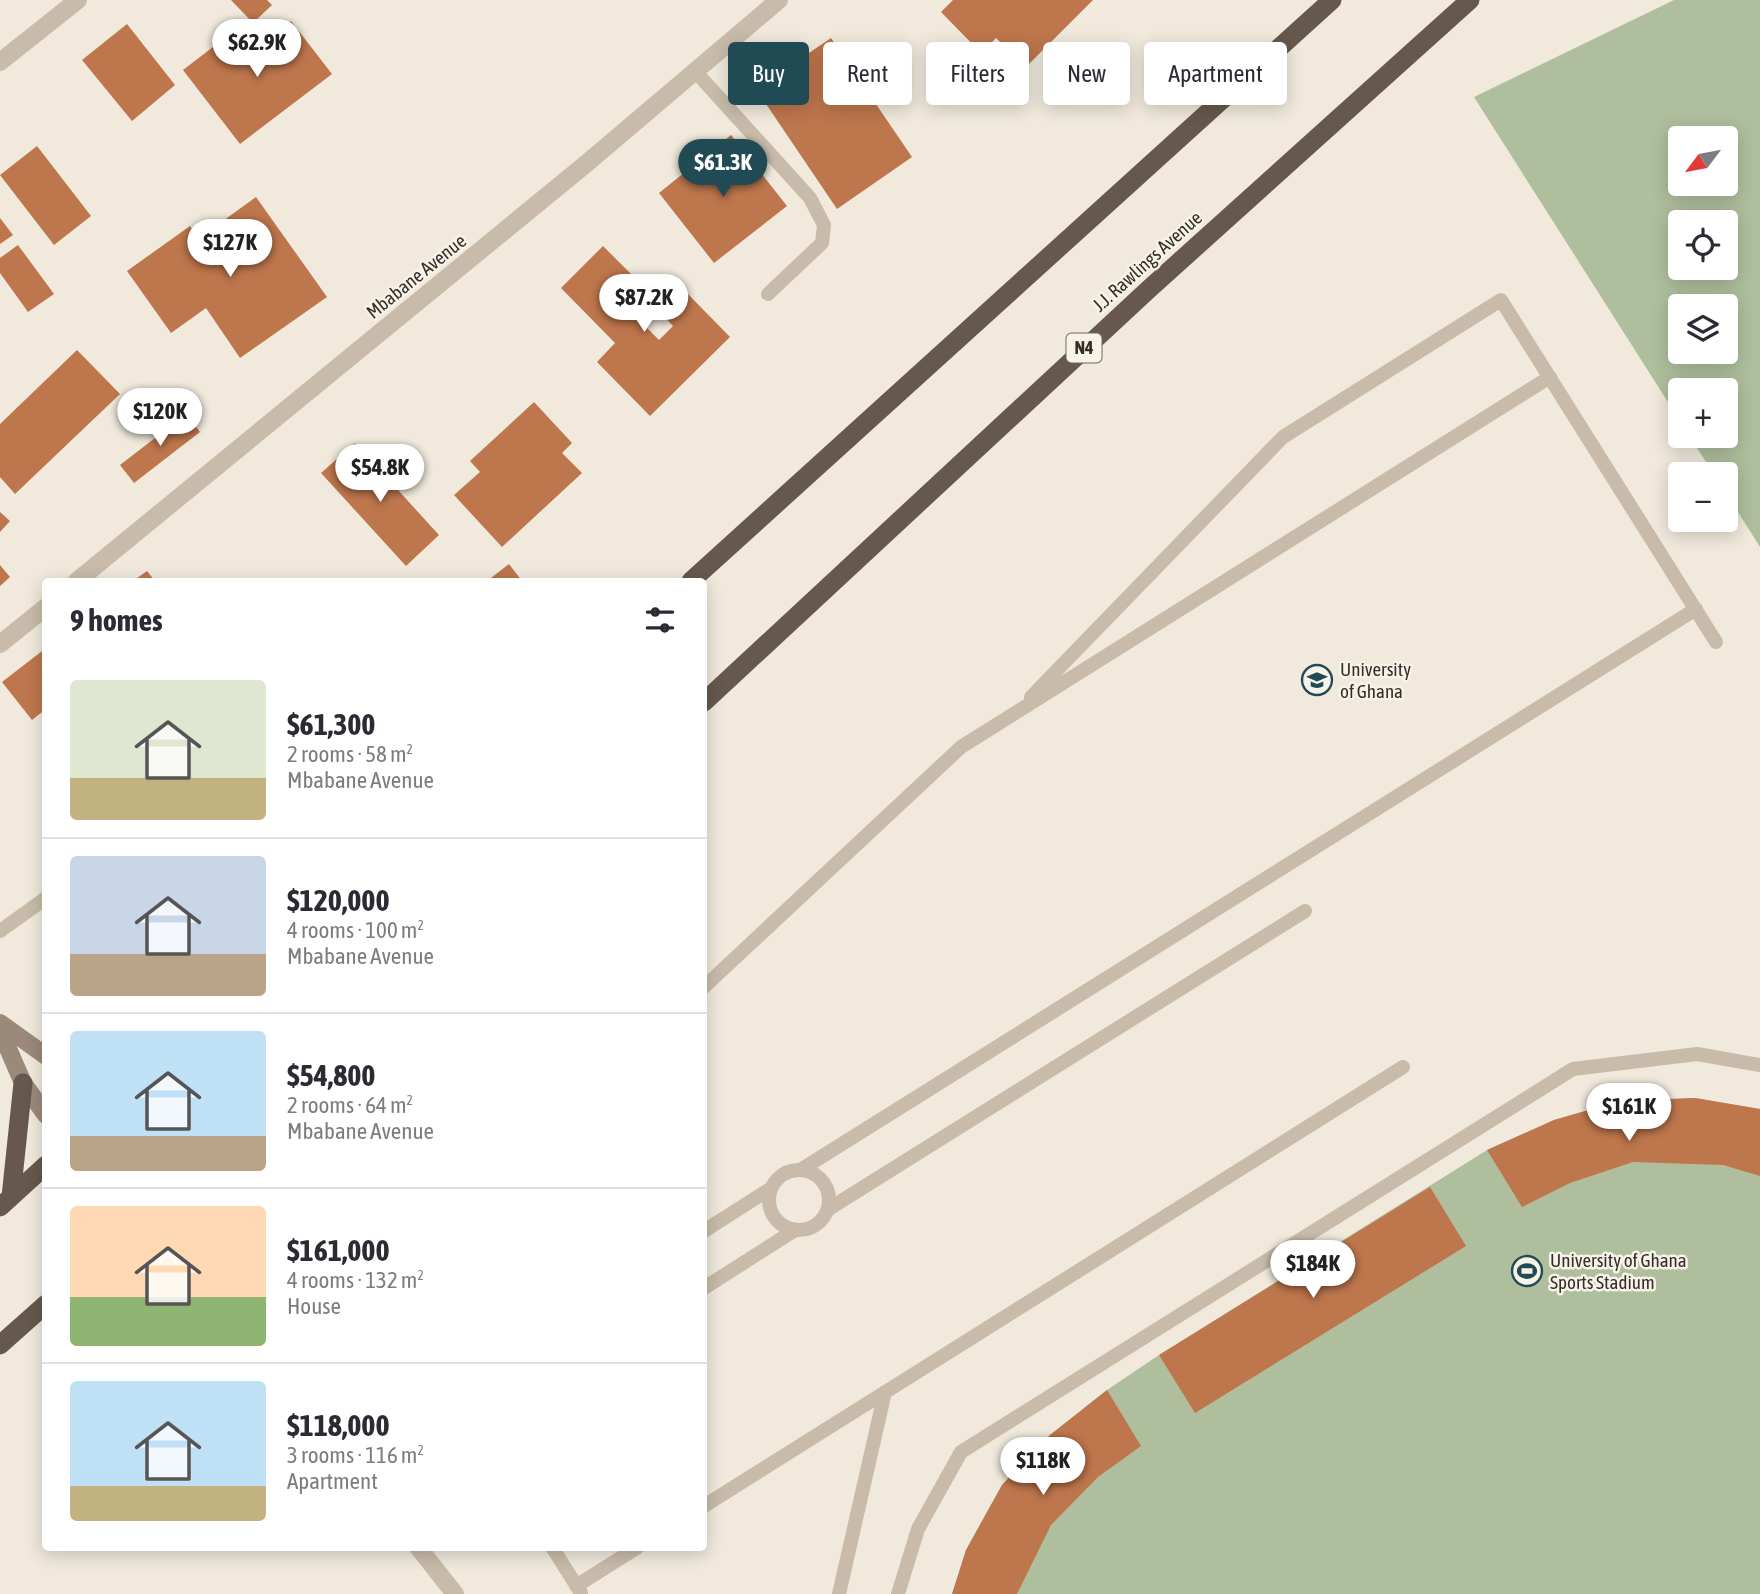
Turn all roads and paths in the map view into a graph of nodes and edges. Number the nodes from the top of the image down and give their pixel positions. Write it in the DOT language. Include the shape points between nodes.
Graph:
graph roads {
  1 [pos="78,0"];
  2 [pos="779,0"];
  3 [pos="1332,0"];
  4 [pos="1470,0"];
  5 [pos="0,62"];
  6 [pos="695,71"];
  7 [pos="768,294"];
  8 [pos="1550,377"];
  9 [pos="81,578"];
  10 [pos="694,578"];
  11 [pos="1696,609"];
  12 [pos="42,610"];
  13 [pos="1716,642"];
  14 [pos="0,644"];
  15 [pos="707,699"];
  16 [pos="1015,713"];
  17 [pos="42,901"];
  18 [pos="1305,911"];
  19 [pos="0,931"];
  20 [pos="707,983"];
  21 [pos="0,1023"];
  22 [pos="0,1030"];
  23 [pos="42,1053"];
  24 [pos="1760,1065"];
  25 [pos="1403,1067"];
  26 [pos="23,1083"];
  27 [pos="42,1109"];
  28 [pos="42,1169"];
  29 [pos="802,1169"];
  30 [pos="770,1189"];
  31 [pos="5,1202"];
  32 [pos="827,1210"];
  33 [pos="707,1229"];
  34 [pos="795,1230"];
  35 [pos="707,1286"];
  36 [pos="42,1308"];
  37 [pos="0,1345"];
  38 [pos="885,1392"];
  39 [pos="707,1504"];
  40 [pos="421,1551"];
  41 [pos="555,1551"];
  42 [pos="633,1551"];
  43 [pos="579,1590"];
  44 [pos="455,1594"];
  45 [pos="839,1594"];
  46 [pos="898,1594"];
  1 -- 5 [label="street"];
  2 -- 6 [label="street, Mbabane Avenue"];
  3 -- 10 [label="highway"];
  4 -- 15 [label="highway, J.J. Rawlings Avenue / N4" via="1139,298"];
  6 -- 7 [label="lane" via="810,198 824,225 822,243"];
  6 -- 9 [label="street, Mbabane Avenue"];
  8 -- 11 [label="lane"];
  8 -- 16 [label="lane"];
  8 -- 16 [label="lane" via="1501,300 1466,321 1283,437"];
  11 -- 13 [label="lane"];
  11 -- 29 [label="lane"];
  12 -- 14 [label="street"];
  16 -- 20 [label="lane" via="961,747"];
  17 -- 19 [label="lane"];
  18 -- 32 [label="lane"];
  21 -- 23 [label="main road"];
  22 -- 26 [label="main road"];
  24 -- 46 [label="lane" via="1698,1054 1573,1069 961,1452 918,1529"];
  25 -- 38 [label="lane"];
  26 -- 27 [label="main road"];
  26 -- 31 [label="highway"];
  28 -- 31 [label="highway"];
  29 -- 30 [label="lane" via="782,1173"];
  29 -- 32 [label="lane" via="821,1179 829,1199"];
  30 -- 33 [label="lane"];
  30 -- 34 [label="lane" via="770,1211 785,1227"];
  32 -- 34 [label="lane" via="815,1226"];
  34 -- 35 [label="lane"];
  36 -- 37 [label="highway"];
  38 -- 39 [label="lane"];
  38 -- 45 [label="lane"];
  40 -- 44 [label="street"];
  41 -- 43 [label="lane"];
  42 -- 43 [label="lane"];
}
